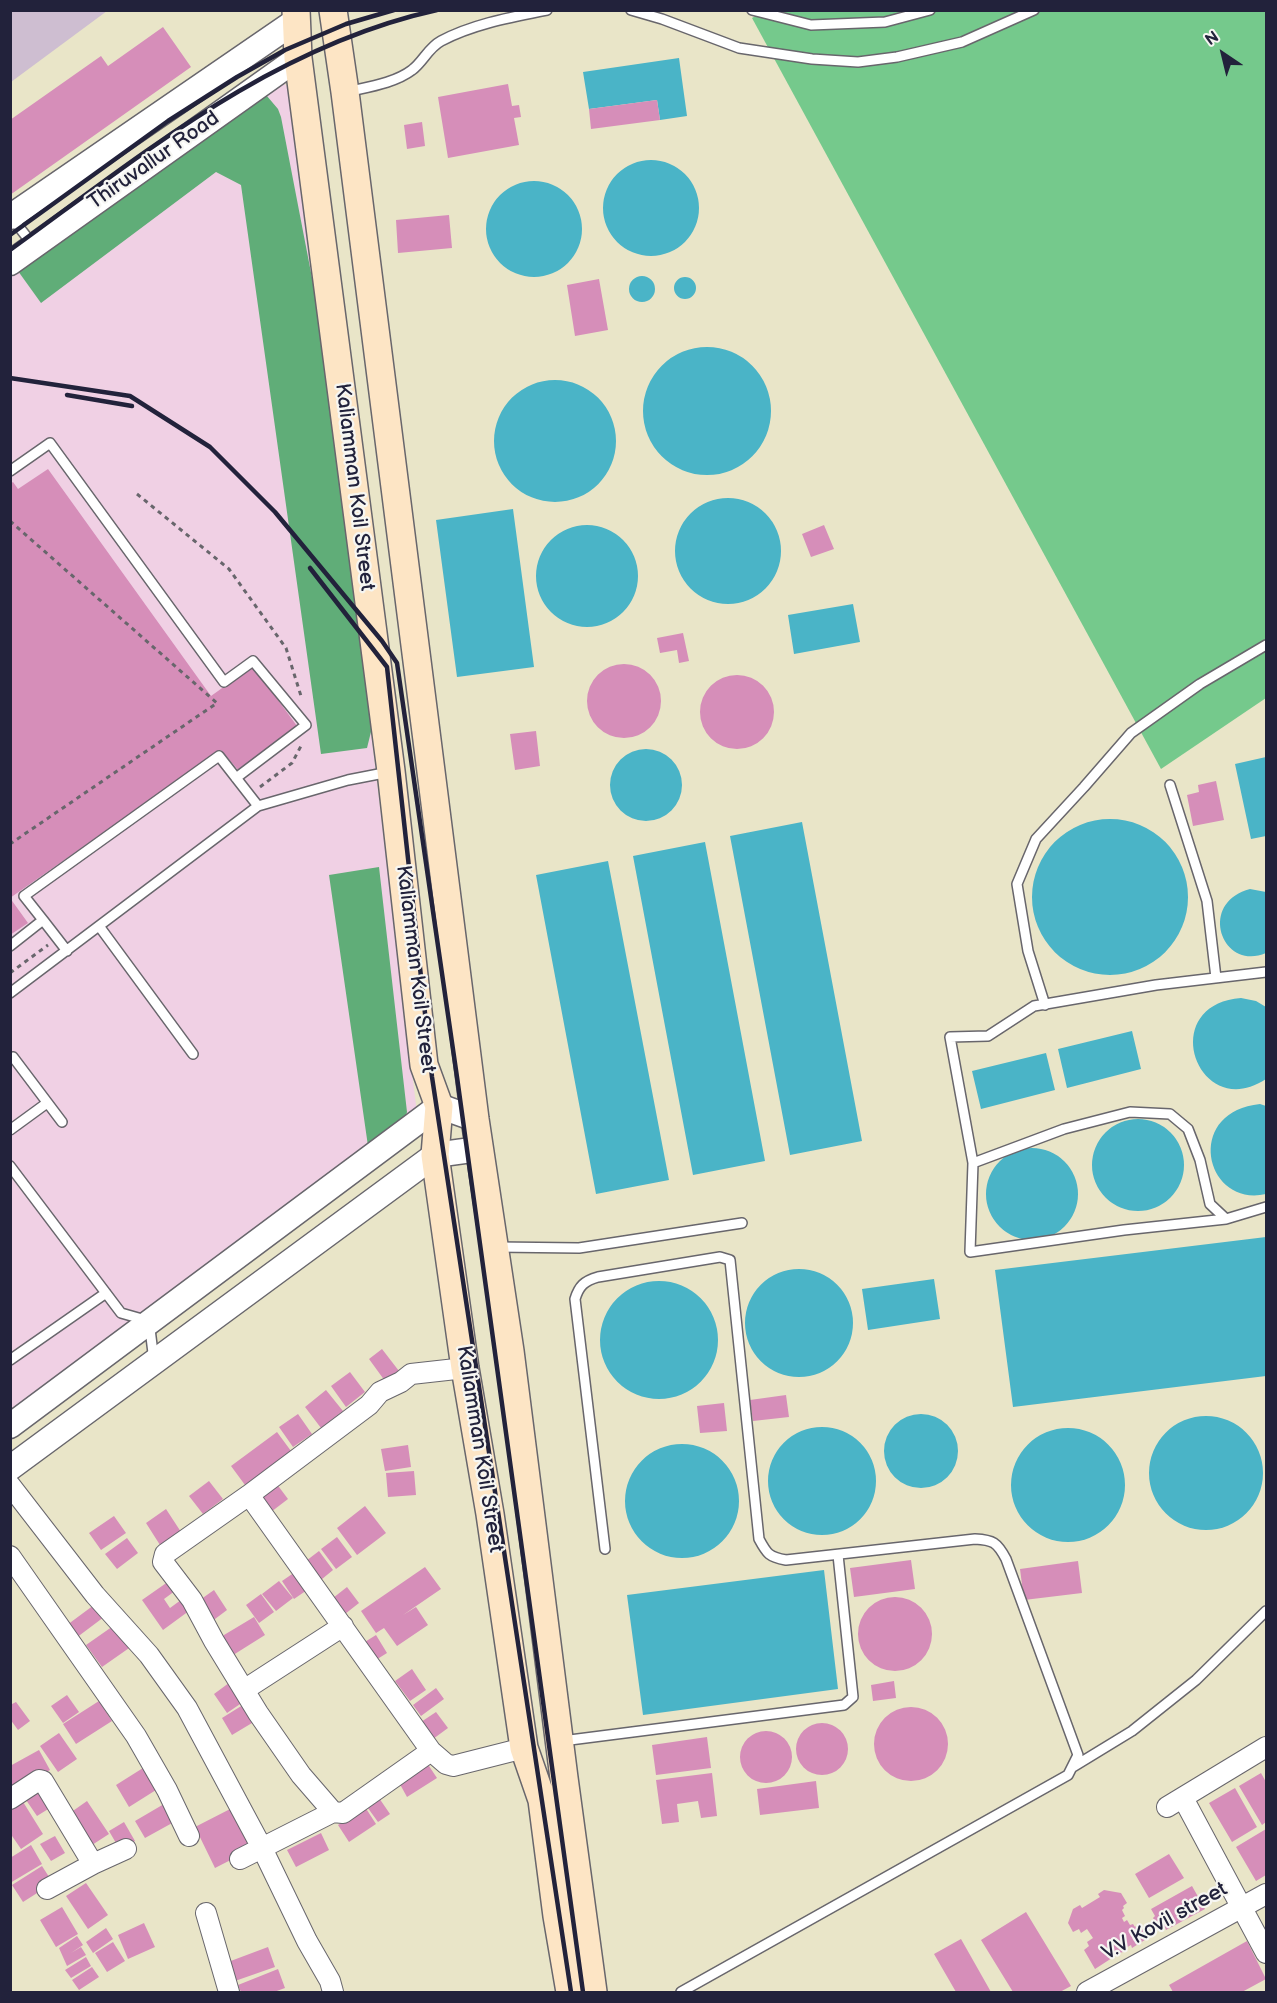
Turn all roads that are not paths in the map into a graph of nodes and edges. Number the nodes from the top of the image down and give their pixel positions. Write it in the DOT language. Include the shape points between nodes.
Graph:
graph roads {
  1 [pos="333,10"];
  2 [pos="547,10"];
  3 [pos="631,10"];
  4 [pos="752,10"];
  5 [pos="930,10"];
  6 [pos="1034,10"];
  7 [pos="296,15"];
  8 [pos="298,58"];
  9 [pos="345,92"];
  10 [pos="11,216"];
  11 [pos="34,246"];
  12 [pos="10,263"];
  13 [pos="10,471"];
  14 [pos="1266,645"];
  15 [pos="391,771"];
  16 [pos="236,778"];
  17 [pos="1170,785"];
  18 [pos="258,806"];
  19 [pos="43,920"];
  20 [pos="99,926"];
  21 [pos="10,946"];
  22 [pos="67,951"];
  23 [pos="1266,972"];
  24 [pos="1216,978"];
  25 [pos="10,993"];
  26 [pos="1045,1005"];
  27 [pos="193,1054"];
  28 [pos="13,1057"];
  29 [pos="47,1103"];
  30 [pos="439,1106"];
  31 [pos="475,1119"];
  32 [pos="62,1122"];
  33 [pos="10,1130"];
  34 [pos="479,1149"];
  35 [pos="435,1155"];
  36 [pos="973,1163"];
  37 [pos="10,1166"];
  38 [pos="1266,1207"];
  39 [pos="1226,1219"];
  40 [pos="742,1223"];
  41 [pos="494,1247"];
  42 [pos="106,1293"];
  43 [pos="149,1321"];
  44 [pos="10,1360"];
  45 [pos="154,1361"];
  46 [pos="465,1368"];
  47 [pos="10,1426"];
  48 [pos="10,1468"];
  49 [pos="10,1485"];
  50 [pos="249,1495"];
  51 [pos="605,1549"];
  52 [pos="838,1555"];
  53 [pos="10,1556"];
  54 [pos="1266,1611"];
  55 [pos="343,1626"];
  56 [pos="244,1690"];
  57 [pos="559,1742"];
  58 [pos="1266,1747"];
  59 [pos="524,1748"];
  60 [pos="431,1751"];
  61 [pos="1071,1768"];
  62 [pos="10,1799"];
  63 [pos="333,1812"];
  64 [pos="189,1836"];
  65 [pos="262,1848"];
  66 [pos="126,1849"];
  67 [pos="240,1859"];
  68 [pos="93,1864"];
  69 [pos="47,1889"];
  70 [pos="1266,1894"];
  71 [pos="1242,1907"];
  72 [pos="206,1913"];
  73 [pos="1266,1953"];
  74 [pos="229,1992"];
  75 [pos="333,1992"];
  76 [pos="570,1992"];
  77 [pos="593,1992"];
  78 [pos="681,1992"];
  79 [pos="1087,1992"];
  1 -- 9 [label="main road, Kaliamman Koil Street"];
  2 -- 9 [label="lane" via="458,33 436,44 413,70 393,80"];
  3 -- 6 [label="lane" via="739,48 858,62 962,42"];
  4 -- 5 [label="lane" via="811,25 885,22"];
  7 -- 8 [label="main road, Kaliamman Koil Street"];
  7 -- 10 [label="street"];
  8 -- 11 [label="street, Thiruvallur Road"];
  8 -- 15 [label="main road, Kaliamman Koil Street"];
  9 -- 31 [label="main road, Kaliamman Koil Street"];
  10 -- 11 [label="lane"];
  11 -- 12 [label="street, Thiruvallur Road"];
  13 -- 16 [label="lane" via="50,443 225,682 254,661 306,725"];
  14 -- 26 [label="lane" via="1200,684 1131,733 1036,839 1017,884 1028,951"];
  15 -- 18 [label="lane"];
  15 -- 30 [label="main road, Kaliamman Koil Street" via="424,1065"];
  16 -- 18 [label="lane"];
  16 -- 19 [label="lane" via="219,756 24,896"];
  17 -- 24 [label="lane" via="1207,901"];
  18 -- 20 [label="lane"];
  19 -- 21 [label="lane"];
  19 -- 22 [label="lane"];
  20 -- 22 [label="lane"];
  20 -- 27 [label="lane"];
  22 -- 25 [label="lane"];
  23 -- 24 [label="lane"];
  24 -- 26 [label="lane"];
  26 -- 36 [label="lane" via="1035,1006 988,1036 950,1037"];
  28 -- 29 [label="lane"];
  29 -- 32 [label="lane"];
  29 -- 33 [label="lane"];
  30 -- 31 [label="street"];
  30 -- 35 [label="main road, Kaliamman Koil Street"];
  30 -- 43 [label="street"];
  31 -- 34 [label="main road, Kaliamman Koil Street"];
  34 -- 35 [label="street"];
  34 -- 41 [label="main road, Kaliamman Koil Street"];
  35 -- 45 [label="street"];
  35 -- 46 [label="main road, Kaliamman Koil Street"];
  36 -- 39 [label="lane" via="1064,1129 1130,1112 1170,1114 1188,1129 1210,1204"];
  36 -- 39 [label="lane" via="970,1252"];
  37 -- 42 [label="lane"];
  38 -- 39 [label="lane"];
  40 -- 41 [label="lane" via="579,1248"];
  41 -- 57 [label="main road, Kaliamman Koil Street"];
  42 -- 43 [label="lane" via="121,1313"];
  42 -- 44 [label="lane"];
  43 -- 45 [label="lane"];
  43 -- 47 [label="street"];
  45 -- 48 [label="street"];
  46 -- 50 [label="street" via="411,1374 380,1392 369,1406"];
  46 -- 59 [label="main road, Kaliamman Koil Street"];
  49 -- 65 [label="street" via="95,1595 149,1655 186,1708"];
  50 -- 55 [label="street"];
  50 -- 56 [label="street" via="165,1554 163,1560 192,1600"];
  51 -- 52 [label="lane" via="575,1299 578,1287 598,1277 720,1257 730,1260 759,1539 766,1553 775,1558"];
  52 -- 57 [label="lane" via="853,1697 844,1705"];
  52 -- 61 [label="lane" via="975,1539 991,1540 1000,1548 1078,1755"];
  53 -- 64 [label="street" via="136,1736"];
  54 -- 61 [label="lane" via="1196,1680 1132,1731"];
  55 -- 56 [label="street"];
  55 -- 60 [label="street"];
  56 -- 63 [label="street" via="301,1775"];
  57 -- 77 [label="main road, Kaliamman Koil Street"];
  58 -- 71 [label="street" via="1175,1802"];
  59 -- 60 [label="street" via="453,1766"];
  59 -- 76 [label="main road, Kaliamman Koil Street" via="542,1800"];
  60 -- 63 [label="street" via="349,1809"];
  61 -- 78 [label="lane" via="1068,1774"];
  62 -- 68 [label="street" via="43,1781"];
  63 -- 65 [label="street"];
  65 -- 67 [label="street"];
  65 -- 75 [label="street"];
  66 -- 68 [label="street"];
  68 -- 69 [label="street"];
  70 -- 71 [label="street, V.V Kovil street"];
  71 -- 73 [label="street"];
  71 -- 79 [label="street, V.V Kovil street"];
  72 -- 74 [label="street"];
}
